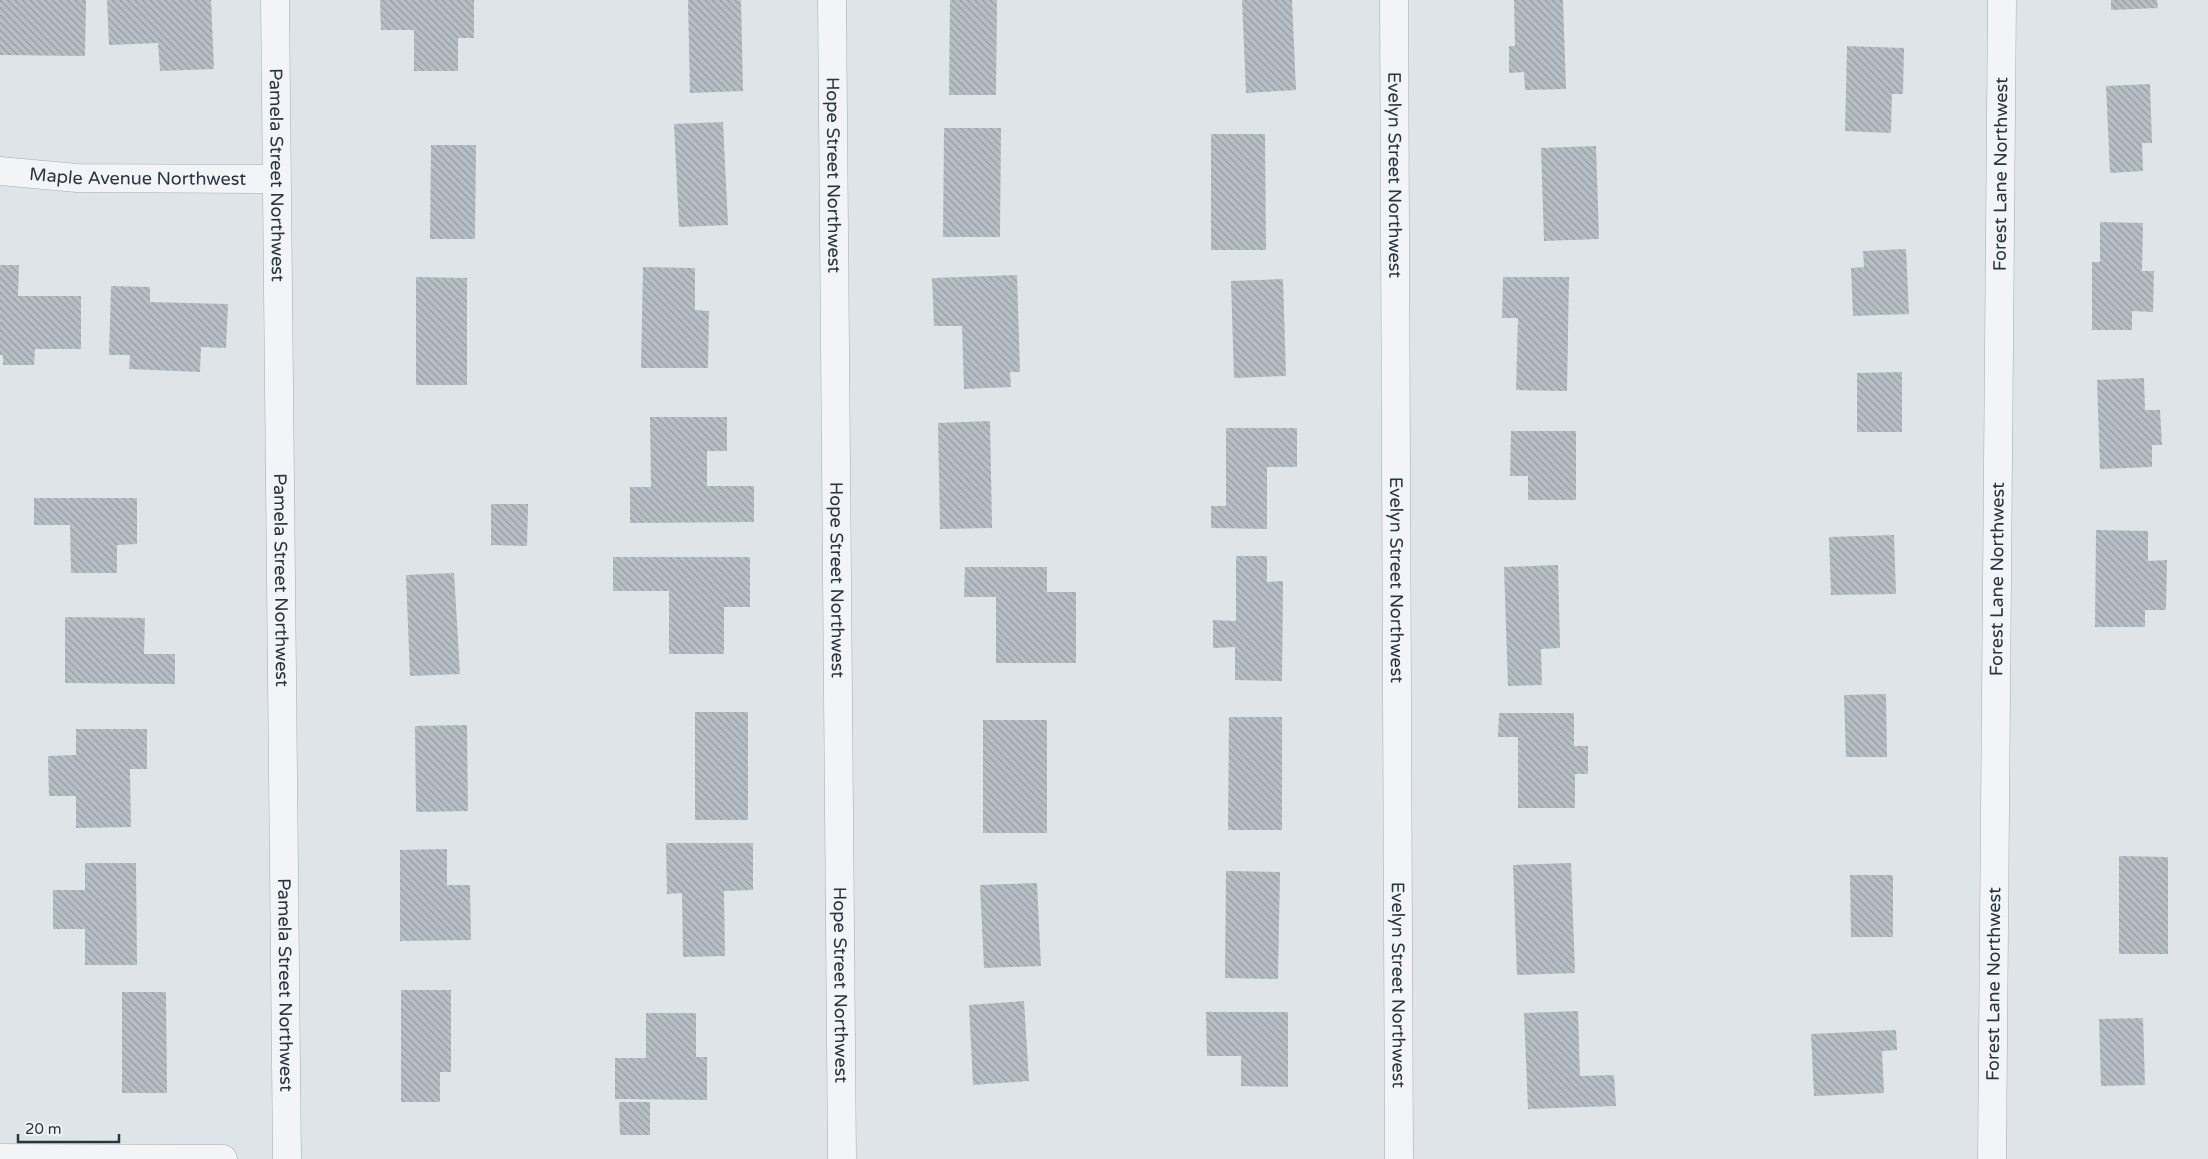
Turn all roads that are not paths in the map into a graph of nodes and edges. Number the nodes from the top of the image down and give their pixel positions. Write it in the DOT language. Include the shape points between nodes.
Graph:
graph roads {
  1 [pos="275,0"];
  2 [pos="832,0"];
  3 [pos="1394,0"];
  4 [pos="2002,0"];
  5 [pos="0,171"];
  6 [pos="276,180"];
  7 [pos="0,1158"];
  8 [pos="222,1159"];
  9 [pos="287,1159"];
  10 [pos="842,1159"];
  11 [pos="1399,1159"];
  12 [pos="1992,1159"];
  1 -- 6 [label="street, Pamela Street Northwest"];
  2 -- 10 [label="street, Hope Street Northwest"];
  3 -- 11 [label="street, Evelyn Street Northwest"];
  4 -- 12 [label="street, Forest Lane Northwest"];
  5 -- 6 [label="street, Maple Avenue Northwest" via="77,178"];
  6 -- 9 [label="street, Pamela Street Northwest"];
  7 -- 8 [label="street"];
}
